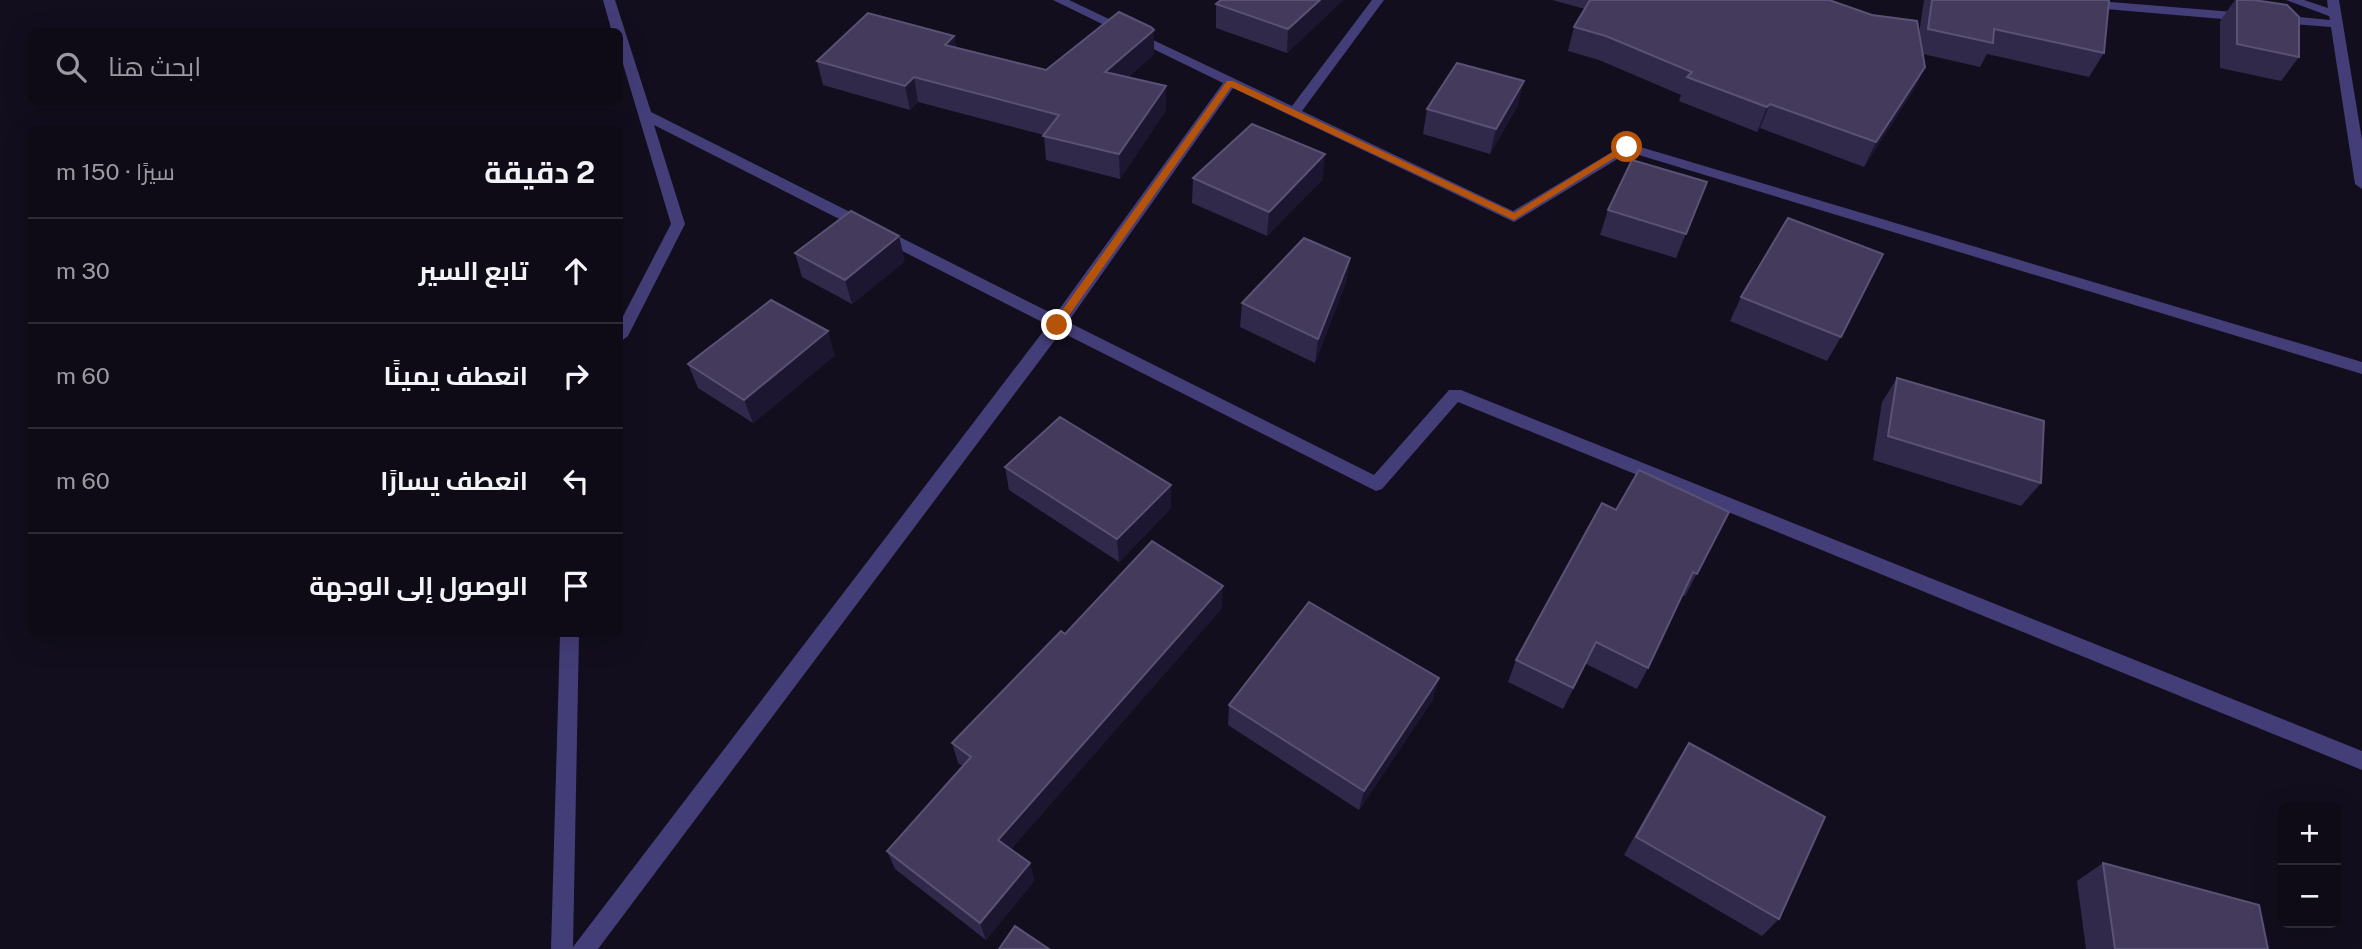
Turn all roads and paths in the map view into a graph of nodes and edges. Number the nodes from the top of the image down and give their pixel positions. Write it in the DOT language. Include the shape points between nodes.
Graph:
graph roads {
  1 [pos="609,0"];
  2 [pos="1059,0"];
  3 [pos="1378,0"];
  4 [pos="2292,0"];
  5 [pos="2075,3"];
  6 [pos="2335,13"];
  7 [pos="2254,17"];
  8 [pos="2268,18"];
  9 [pos="617,28"];
  10 [pos="623,46"];
  11 [pos="1230,83"];
  12 [pos="1294,113"];
  13 [pos="645,115"];
  14 [pos="2362,184"];
  15 [pos="1057,325"];
  16 [pos="623,330"];
  17 [pos="2362,368"];
  18 [pos="569,637"];
  19 [pos="2362,761"];
  20 [pos="562,949"];
  21 [pos="584,949"];
  1 -- 9 [label="street"];
  2 -- 11 [label="street"];
  3 -- 12 [label="street"];
  4 -- 6 [label="street"];
  5 -- 7 [label="street"];
  6 -- 8 [label="street"];
  6 -- 14 [label="street"];
  10 -- 13 [label="street"];
  11 -- 12 [label="street"];
  11 -- 15 [label="street"];
  12 -- 17 [label="street" via="1514,217 1627,147"];
  13 -- 15 [label="street"];
  13 -- 16 [label="street" via="678,224"];
  15 -- 19 [label="street" via="1376,484 1455,394"];
  15 -- 21 [label="street"];
  18 -- 20 [label="street"];
}
